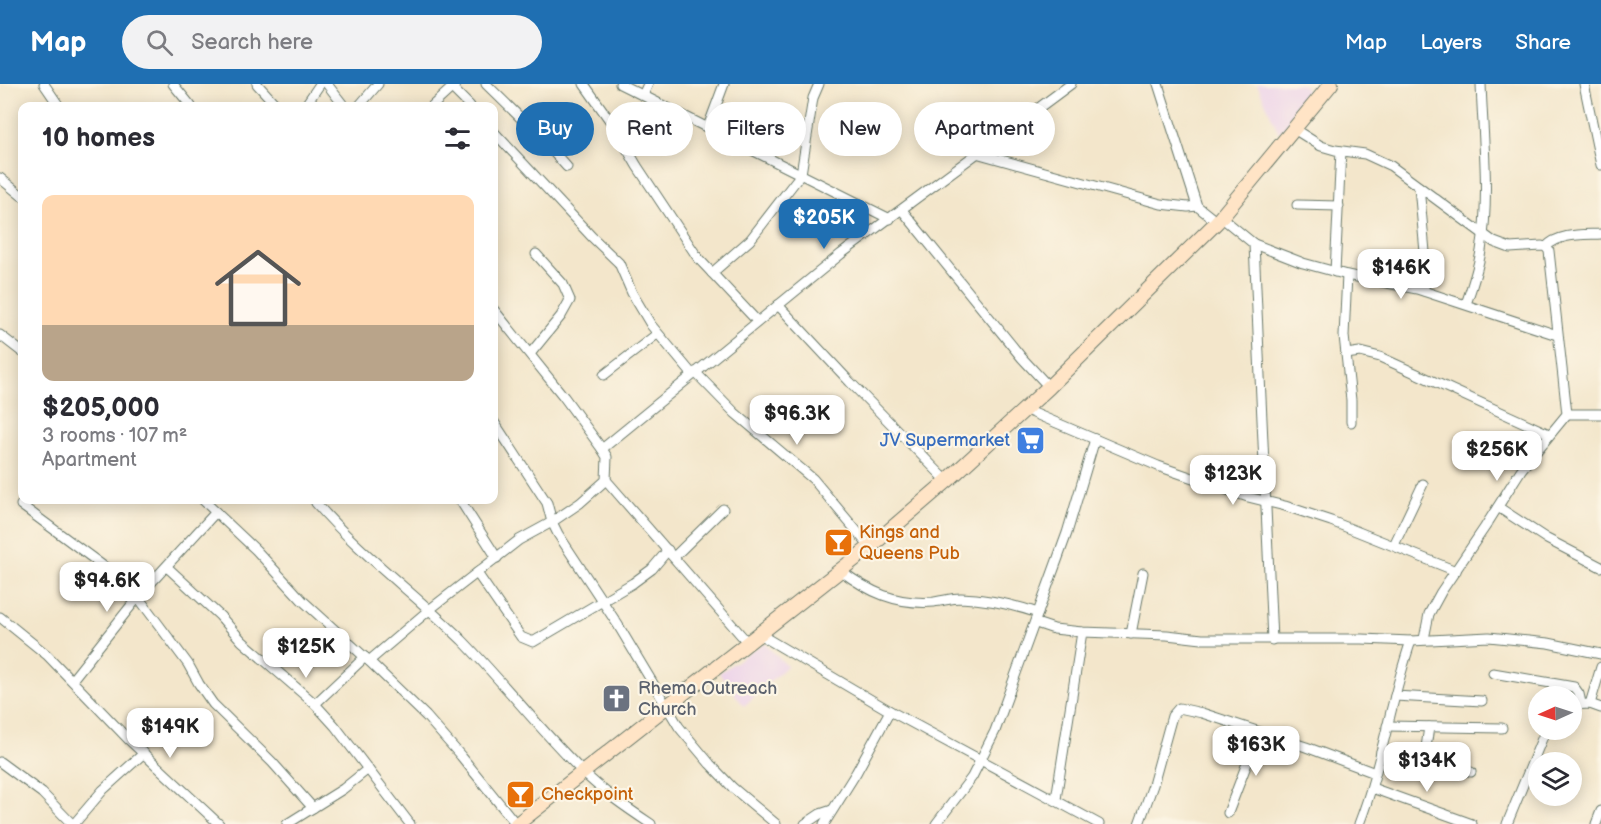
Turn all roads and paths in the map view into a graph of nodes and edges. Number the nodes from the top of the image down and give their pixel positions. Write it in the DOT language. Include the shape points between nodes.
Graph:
graph roads {
  1 [pos="44,84"];
  2 [pos="173,84"];
  3 [pos="257,84"];
  4 [pos="320,84"];
  5 [pos="327,84"];
  6 [pos="378,84"];
  7 [pos="486,84"];
  8 [pos="584,84"];
  9 [pos="620,84"];
  10 [pos="648,84"];
  11 [pos="724,84"];
  12 [pos="819,84"];
  13 [pos="1071,84"];
  14 [pos="1158,84"];
  15 [pos="1331,84"];
  16 [pos="1481,84"];
  17 [pos="1584,84"];
  18 [pos="454,86"];
  19 [pos="643,95"];
  20 [pos="56,102"];
  21 [pos="188,102"];
  22 [pos="273,102"];
  23 [pos="308,102"];
  24 [pos="341,102"];
  25 [pos="362,102"];
  26 [pos="436,102"];
  27 [pos="467,102"];
  28 [pos="717,102"];
  29 [pos="1046,102"];
  30 [pos="705,126"];
  31 [pos="1294,129"];
  32 [pos="498,136"];
  33 [pos="1341,151"];
  34 [pos="765,156"];
  35 [pos="972,156"];
  36 [pos="987,156"];
  37 [pos="1601,165"];
  38 [pos="567,167"];
  39 [pos="801,174"];
  40 [pos="0,178"];
  41 [pos="1419,187"];
  42 [pos="18,193"];
  43 [pos="1297,205"];
  44 [pos="1197,206"];
  45 [pos="1339,206"];
  46 [pos="902,210"];
  47 [pos="890,219"];
  48 [pos="1219,219"];
  49 [pos="1601,234"];
  50 [pos="1484,236"];
  51 [pos="1254,244"];
  52 [pos="1546,247"];
  53 [pos="536,254"];
  54 [pos="1335,272"];
  55 [pos="712,273"];
  56 [pos="1347,275"];
  57 [pos="1424,291"];
  58 [pos="778,304"];
  59 [pos="1466,304"];
  60 [pos="498,315"];
  61 [pos="756,321"];
  62 [pos="0,334"];
  63 [pos="657,334"];
  64 [pos="1557,334"];
  65 [pos="18,349"];
  66 [pos="530,354"];
  67 [pos="1346,354"];
  68 [pos="693,373"];
  69 [pos="604,375"];
  70 [pos="1049,387"];
  71 [pos="1024,409"];
  72 [pos="1567,414"];
  73 [pos="1601,414"];
  74 [pos="1351,422"];
  75 [pos="498,428"];
  76 [pos="1549,434"];
  77 [pos="1095,439"];
  78 [pos="602,449"];
  79 [pos="606,480"];
  80 [pos="947,481"];
  81 [pos="1423,484"];
  82 [pos="1265,502"];
  83 [pos="207,504"];
  84 [pos="318,504"];
  85 [pos="463,504"];
  86 [pos="21,505"];
  87 [pos="1497,507"];
  88 [pos="723,509"];
  89 [pos="216,512"];
  90 [pos="552,522"];
  91 [pos="1394,545"];
  92 [pos="870,546"];
  93 [pos="671,554"];
  94 [pos="497,558"];
  95 [pos="167,567"];
  96 [pos="1601,567"];
  97 [pos="840,570"];
  98 [pos="1456,571"];
  99 [pos="477,573"];
  100 [pos="1143,573"];
  101 [pos="140,596"];
  102 [pos="602,600"];
  103 [pos="429,610"];
  104 [pos="1038,613"];
  105 [pos="0,617"];
  106 [pos="1035,623"];
  107 [pos="1082,632"];
  108 [pos="1131,633"];
  109 [pos="759,634"];
  110 [pos="1424,639"];
  111 [pos="1272,640"];
  112 [pos="1411,641"];
  113 [pos="747,642"];
  114 [pos="1601,654"];
  115 [pos="367,659"];
  116 [pos="1601,667"];
  117 [pos="1493,673"];
  118 [pos="72,680"];
  119 [pos="1568,686"];
  120 [pos="1395,696"];
  121 [pos="1482,701"];
  122 [pos="1582,702"];
  123 [pos="315,704"];
  124 [pos="1582,704"];
  125 [pos="667,705"];
  126 [pos="1601,708"];
  127 [pos="890,711"];
  128 [pos="1387,726"];
  129 [pos="1429,727"];
  130 [pos="1502,728"];
  131 [pos="1259,732"];
  132 [pos="1541,740"];
  133 [pos="1381,751"];
  134 [pos="144,753"];
  135 [pos="982,760"];
  136 [pos="1424,761"];
  137 [pos="0,762"];
  138 [pos="368,769"];
  139 [pos="583,772"];
  140 [pos="1471,772"];
  141 [pos="1375,773"];
  142 [pos="1372,788"];
  143 [pos="1056,799"];
  144 [pos="313,808"];
  145 [pos="832,810"];
  146 [pos="1601,811"];
  147 [pos="1228,813"];
  148 [pos="1097,823"];
  149 [pos="73,824"];
  150 [pos="219,824"];
  151 [pos="287,824"];
  152 [pos="410,824"];
  153 [pos="516,824"];
  154 [pos="651,824"];
  155 [pos="776,824"];
  156 [pos="805,824"];
  157 [pos="824,824"];
  158 [pos="937,824"];
  159 [pos="1139,824"];
  160 [pos="1359,824"];
  161 [pos="1472,824"];
  162 [pos="1507,824"];
  163 [pos="1596,824"];
  1 -- 20 [label="street"];
  2 -- 21 [label="street"];
  3 -- 22 [label="street"];
  4 -- 23 [label="street"];
  5 -- 24 [label="street"];
  6 -- 25 [label="street"];
  7 -- 38 [label="street"];
  8 -- 55 [label="street" via="698,258"];
  9 -- 19 [label="street"];
  10 -- 19 [label="street"];
  11 -- 28 [label="street"];
  12 -- 39 [label="street" via="813,98"];
  13 -- 29 [label="street"];
  14 -- 44 [label="street"];
  15 -- 31 [label="main road"];
  16 -- 50 [label="street"];
  17 -- 37 [label="street"];
  18 -- 26 [label="street"];
  18 -- 27 [label="street"];
  19 -- 30 [label="street"];
  31 -- 33 [label="street" via="1321,146"];
  31 -- 48 [label="main road"];
  32 -- 63 [label="street" via="620,263 632,294"];
  33 -- 41 [label="street" via="1376,158"];
  33 -- 45 [label="street"];
  34 -- 39 [label="street"];
  35 -- 46 [label="street"];
  36 -- 44 [label="street" via="1161,204"];
  39 -- 47 [label="street"];
  39 -- 55 [label="street" via="750,240"];
  40 -- 42 [label="street"];
  41 -- 50 [label="street"];
  41 -- 57 [label="street"];
  43 -- 45 [label="street"];
  44 -- 48 [label="street"];
  45 -- 54 [label="street"];
  46 -- 47 [label="street"];
  46 -- 70 [label="street"];
  47 -- 58 [label="street"];
  48 -- 51 [label="street"];
  48 -- 70 [label="main road"];
  49 -- 52 [label="street" via="1561,237"];
  50 -- 52 [label="street" via="1510,248"];
  50 -- 59 [label="street"];
  51 -- 54 [label="street"];
  51 -- 82 [label="street"];
  52 -- 64 [label="street"];
  53 -- 66 [label="street" via="563,284 570,300"];
  54 -- 56 [label="street"];
  55 -- 61 [label="street"];
  56 -- 57 [label="street"];
  56 -- 67 [label="street"];
  57 -- 59 [label="street"];
  58 -- 61 [label="street"];
  58 -- 80 [label="street"];
  59 -- 64 [label="street"];
  60 -- 66 [label="street"];
  61 -- 68 [label="street"];
  62 -- 65 [label="street"];
  63 -- 68 [label="street"];
  63 -- 69 [label="street"];
  64 -- 72 [label="street"];
  66 -- 78 [label="street"];
  67 -- 74 [label="street"];
  67 -- 76 [label="street" via="1360,352 1380,357"];
  68 -- 78 [label="street"];
  68 -- 92 [label="street" via="813,479"];
  70 -- 71 [label="main road"];
  71 -- 77 [label="street"];
  71 -- 80 [label="main road"];
  72 -- 73 [label="street"];
  72 -- 76 [label="street"];
  75 -- 90 [label="street" via="547,502"];
  76 -- 87 [label="street"];
  77 -- 82 [label="street" via="1158,466"];
  77 -- 104 [label="street"];
  78 -- 79 [label="street" via="607,457"];
  79 -- 90 [label="street"];
  79 -- 93 [label="street"];
  80 -- 92 [label="main road"];
  81 -- 91 [label="street"];
  82 -- 91 [label="street"];
  82 -- 111 [label="street"];
  83 -- 89 [label="street"];
  84 -- 103 [label="street"];
  85 -- 94 [label="street"];
  86 -- 101 [label="street"];
  87 -- 96 [label="street"];
  87 -- 98 [label="street"];
  88 -- 93 [label="street"];
  89 -- 95 [label="street"];
  89 -- 115 [label="street" via="302,600"];
  90 -- 94 [label="street" via="519,540"];
  90 -- 102 [label="street"];
  91 -- 98 [label="street"];
  92 -- 97 [label="main road"];
  93 -- 102 [label="street" via="633,583"];
  93 -- 113 [label="street"];
  94 -- 99 [label="street"];
  95 -- 101 [label="street"];
  95 -- 123 [label="street" via="242,642"];
  97 -- 104 [label="street" via="872,592 890,598 919,602 963,598"];
  97 -- 109 [label="main road"];
  98 -- 110 [label="street" via="1434,602"];
  99 -- 102 [label="street" via="520,637 527,641 539,639"];
  99 -- 103 [label="street"];
  100 -- 108 [label="street"];
  101 -- 118 [label="street"];
  101 -- 144 [label="street" via="213,704"];
  102 -- 125 [label="street"];
  103 -- 115 [label="street"];
  103 -- 139 [label="street"];
  104 -- 106 [label="street"];
  105 -- 118 [label="street"];
  106 -- 107 [label="street"];
  106 -- 135 [label="street"];
  107 -- 108 [label="street"];
  107 -- 143 [label="street"];
  108 -- 111 [label="street"];
  109 -- 113 [label="main road"];
  109 -- 127 [label="street"];
  110 -- 112 [label="street"];
  110 -- 114 [label="street" via="1524,639"];
  111 -- 112 [label="street"];
  112 -- 120 [label="street"];
  113 -- 125 [label="main road"];
  115 -- 123 [label="street"];
  115 -- 153 [label="street" via="426,716"];
  116 -- 122 [label="street"];
  117 -- 119 [label="street"];
  118 -- 134 [label="street"];
  120 -- 121 [label="street"];
  120 -- 128 [label="street"];
  123 -- 138 [label="street"];
  124 -- 126 [label="street"];
  125 -- 139 [label="main road"];
  125 -- 155 [label="street" via="679,727 710,764"];
  127 -- 135 [label="street"];
  127 -- 145 [label="street"];
  128 -- 129 [label="street"];
  128 -- 133 [label="street"];
  129 -- 130 [label="street"];
  129 -- 136 [label="street"];
  131 -- 141 [label="street"];
  131 -- 147 [label="street"];
  131 -- 159 [label="street" via="1202,712 1184,708 1175,711"];
  132 -- 162 [label="street"];
  133 -- 136 [label="street"];
  133 -- 141 [label="street"];
  134 -- 149 [label="street"];
  134 -- 150 [label="street"];
  135 -- 143 [label="street"];
  135 -- 158 [label="street"];
  136 -- 140 [label="street"];
  137 -- 149 [label="street" via="42,793"];
  138 -- 144 [label="street"];
  138 -- 152 [label="street"];
  139 -- 153 [label="main road"];
  139 -- 154 [label="street"];
  141 -- 142 [label="street"];
  142 -- 160 [label="street"];
  142 -- 161 [label="street"];
  143 -- 148 [label="street"];
  144 -- 151 [label="street"];
  145 -- 156 [label="street"];
  145 -- 157 [label="street"];
  146 -- 163 [label="street"];
}
